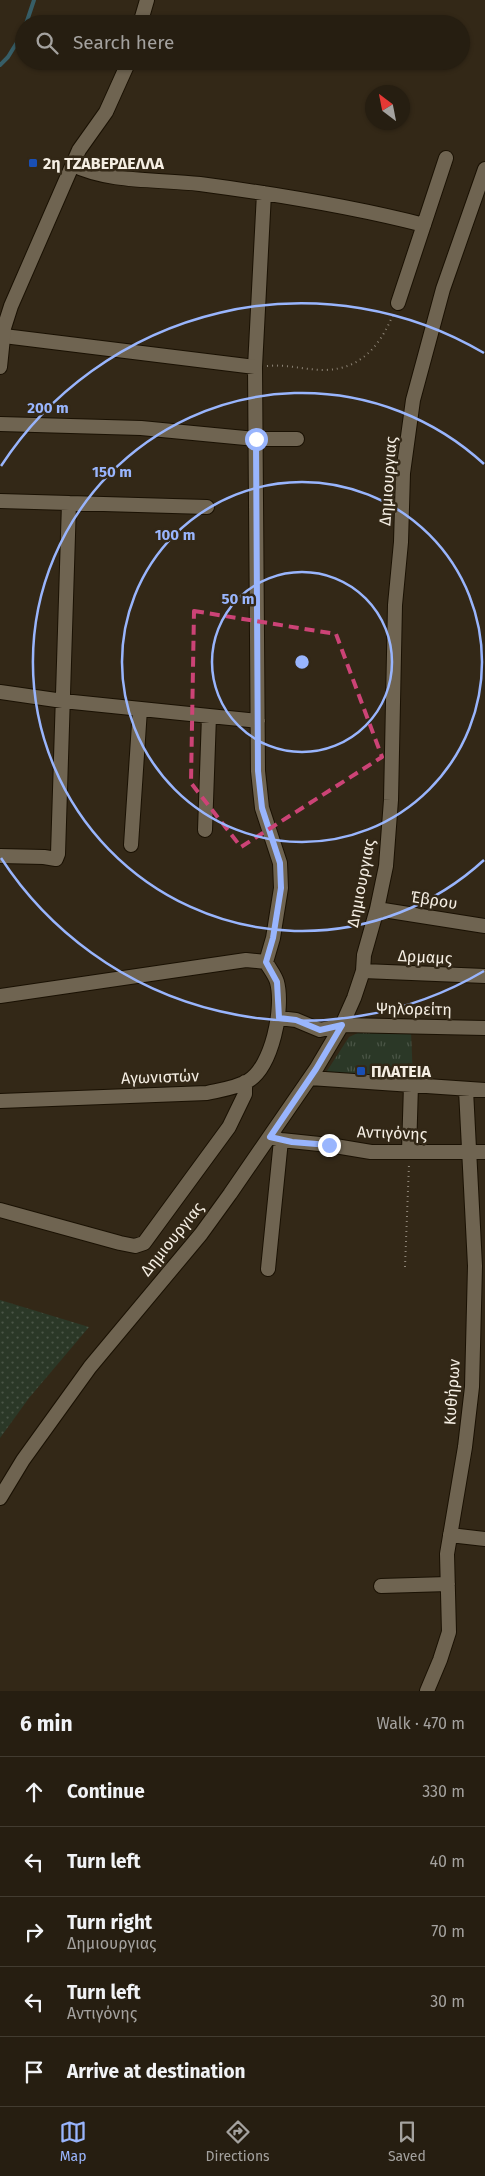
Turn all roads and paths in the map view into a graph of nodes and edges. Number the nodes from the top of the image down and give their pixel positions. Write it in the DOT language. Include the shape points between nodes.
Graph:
graph roads {
  1 [pos="147,0"];
  2 [pos="143,15"];
  3 [pos="124,70"];
  4 [pos="446,158"];
  5 [pos="73,165"];
  6 [pos="485,169"];
  7 [pos="264,193"];
  8 [pos="424,225"];
  9 [pos="398,303"];
  10 [pos="2,331"];
  11 [pos="0,367"];
  12 [pos="255,367"];
  13 [pos="0,424"];
  14 [pos="256,439"];
  15 [pos="297,439"];
  16 [pos="0,501"];
  17 [pos="69,503"];
  18 [pos="207,507"];
  19 [pos="0,692"];
  20 [pos="63,701"];
  21 [pos="140,709"];
  22 [pos="209,716"];
  23 [pos="258,721"];
  24 [pos="205,830"];
  25 [pos="131,845"];
  26 [pos="0,856"];
  27 [pos="377,909"];
  28 [pos="485,926"];
  29 [pos="266,962"];
  30 [pos="362,971"];
  31 [pos="485,976"];
  32 [pos="0,996"];
  33 [pos="279,1018"];
  34 [pos="342,1025"];
  35 [pos="485,1028"];
  36 [pos="310,1078"];
  37 [pos="245,1082"];
  38 [pos="411,1085"];
  39 [pos="466,1090"];
  40 [pos="485,1090"];
  41 [pos="0,1101"];
  42 [pos="276,1138"];
  43 [pos="409,1151"];
  44 [pos="468,1152"];
  45 [pos="485,1152"];
  46 [pos="0,1210"];
  47 [pos="406,1267"];
  48 [pos="480,1268"];
  49 [pos="268,1269"];
  50 [pos="479,1355"];
  51 [pos="0,1498"];
  52 [pos="450,1535"];
  53 [pos="485,1539"];
  54 [pos="448,1584"];
  55 [pos="381,1586"];
  56 [pos="427,1691"];
  1 -- 2 [label="street"];
  3 -- 5 [label="street" via="106,112 90,132"];
  4 -- 8 [label="street"];
  5 -- 7 [label="street" via="95,173"];
  5 -- 10 [label="street"];
  6 -- 27 [label="street, Δημιουργιας" via="443,289 413,400 403,473 395,605 391,800 386,866"];
  7 -- 8 [label="street" via="334,204"];
  7 -- 12 [label="street"];
  8 -- 9 [label="street"];
  9 -- 12 [label="path" via="386,333 370,354 350,364 327,370 284,364"];
  10 -- 11 [label="street"];
  10 -- 12 [label="street"];
  12 -- 14 [label="street"];
  13 -- 14 [label="street" via="141,428"];
  14 -- 15 [label="street"];
  14 -- 23 [label="street"];
  16 -- 17 [label="street"];
  17 -- 18 [label="street"];
  17 -- 20 [label="street"];
  19 -- 20 [label="street"];
  20 -- 21 [label="street"];
  20 -- 26 [label="street" via="56,859"];
  21 -- 22 [label="street"];
  21 -- 25 [label="street"];
  22 -- 23 [label="street"];
  22 -- 24 [label="street"];
  23 -- 29 [label="street" via="262,808 280,863 281,880 273,938"];
  27 -- 28 [label="street, Έβρου"];
  27 -- 30 [label="street, Δημιουργιας"];
  29 -- 32 [label="street" via="246,960"];
  29 -- 33 [label="street" via="277,982"];
  30 -- 31 [label="street, Δρμαμς"];
  30 -- 34 [label="street, Δημιουργιας"];
  33 -- 34 [label="street, Ψηλορείτη" via="296,1020 320,1030"];
  33 -- 37 [label="street" via="261,1066"];
  34 -- 35 [label="street, Ψηλορείτη"];
  34 -- 36 [label="street, Δημιουργιας"];
  36 -- 38 [label="street"];
  36 -- 42 [label="street, Δημιουργιας"];
  37 -- 41 [label="street, Αγωνιστών" via="207,1093"];
  37 -- 46 [label="street" via="245,1094 228,1127 144,1243 136,1246 120,1243"];
  38 -- 39 [label="street"];
  38 -- 43 [label="street"];
  39 -- 40 [label="street"];
  39 -- 44 [label="street, Κυθήρων"];
  42 -- 43 [label="street, Αντιγόνης" via="371,1152"];
  42 -- 49 [label="street"];
  42 -- 51 [label="street, Δημιουργιας" via="90,1367 22,1460"];
  43 -- 44 [label="street, Αντιγόνης"];
  43 -- 47 [label="path"];
  44 -- 45 [label="street, Αντιγόνης"];
  44 -- 48 [label="street, Κυθήρων"];
  48 -- 50 [label="street, Κυθήρων"];
  50 -- 52 [label="street, Κυθήρων"];
  52 -- 53 [label="street"];
  52 -- 54 [label="street, Κυθήρων"];
  54 -- 55 [label="street"];
  54 -- 56 [label="street, Κυθήρων" via="448,1632"];
}
